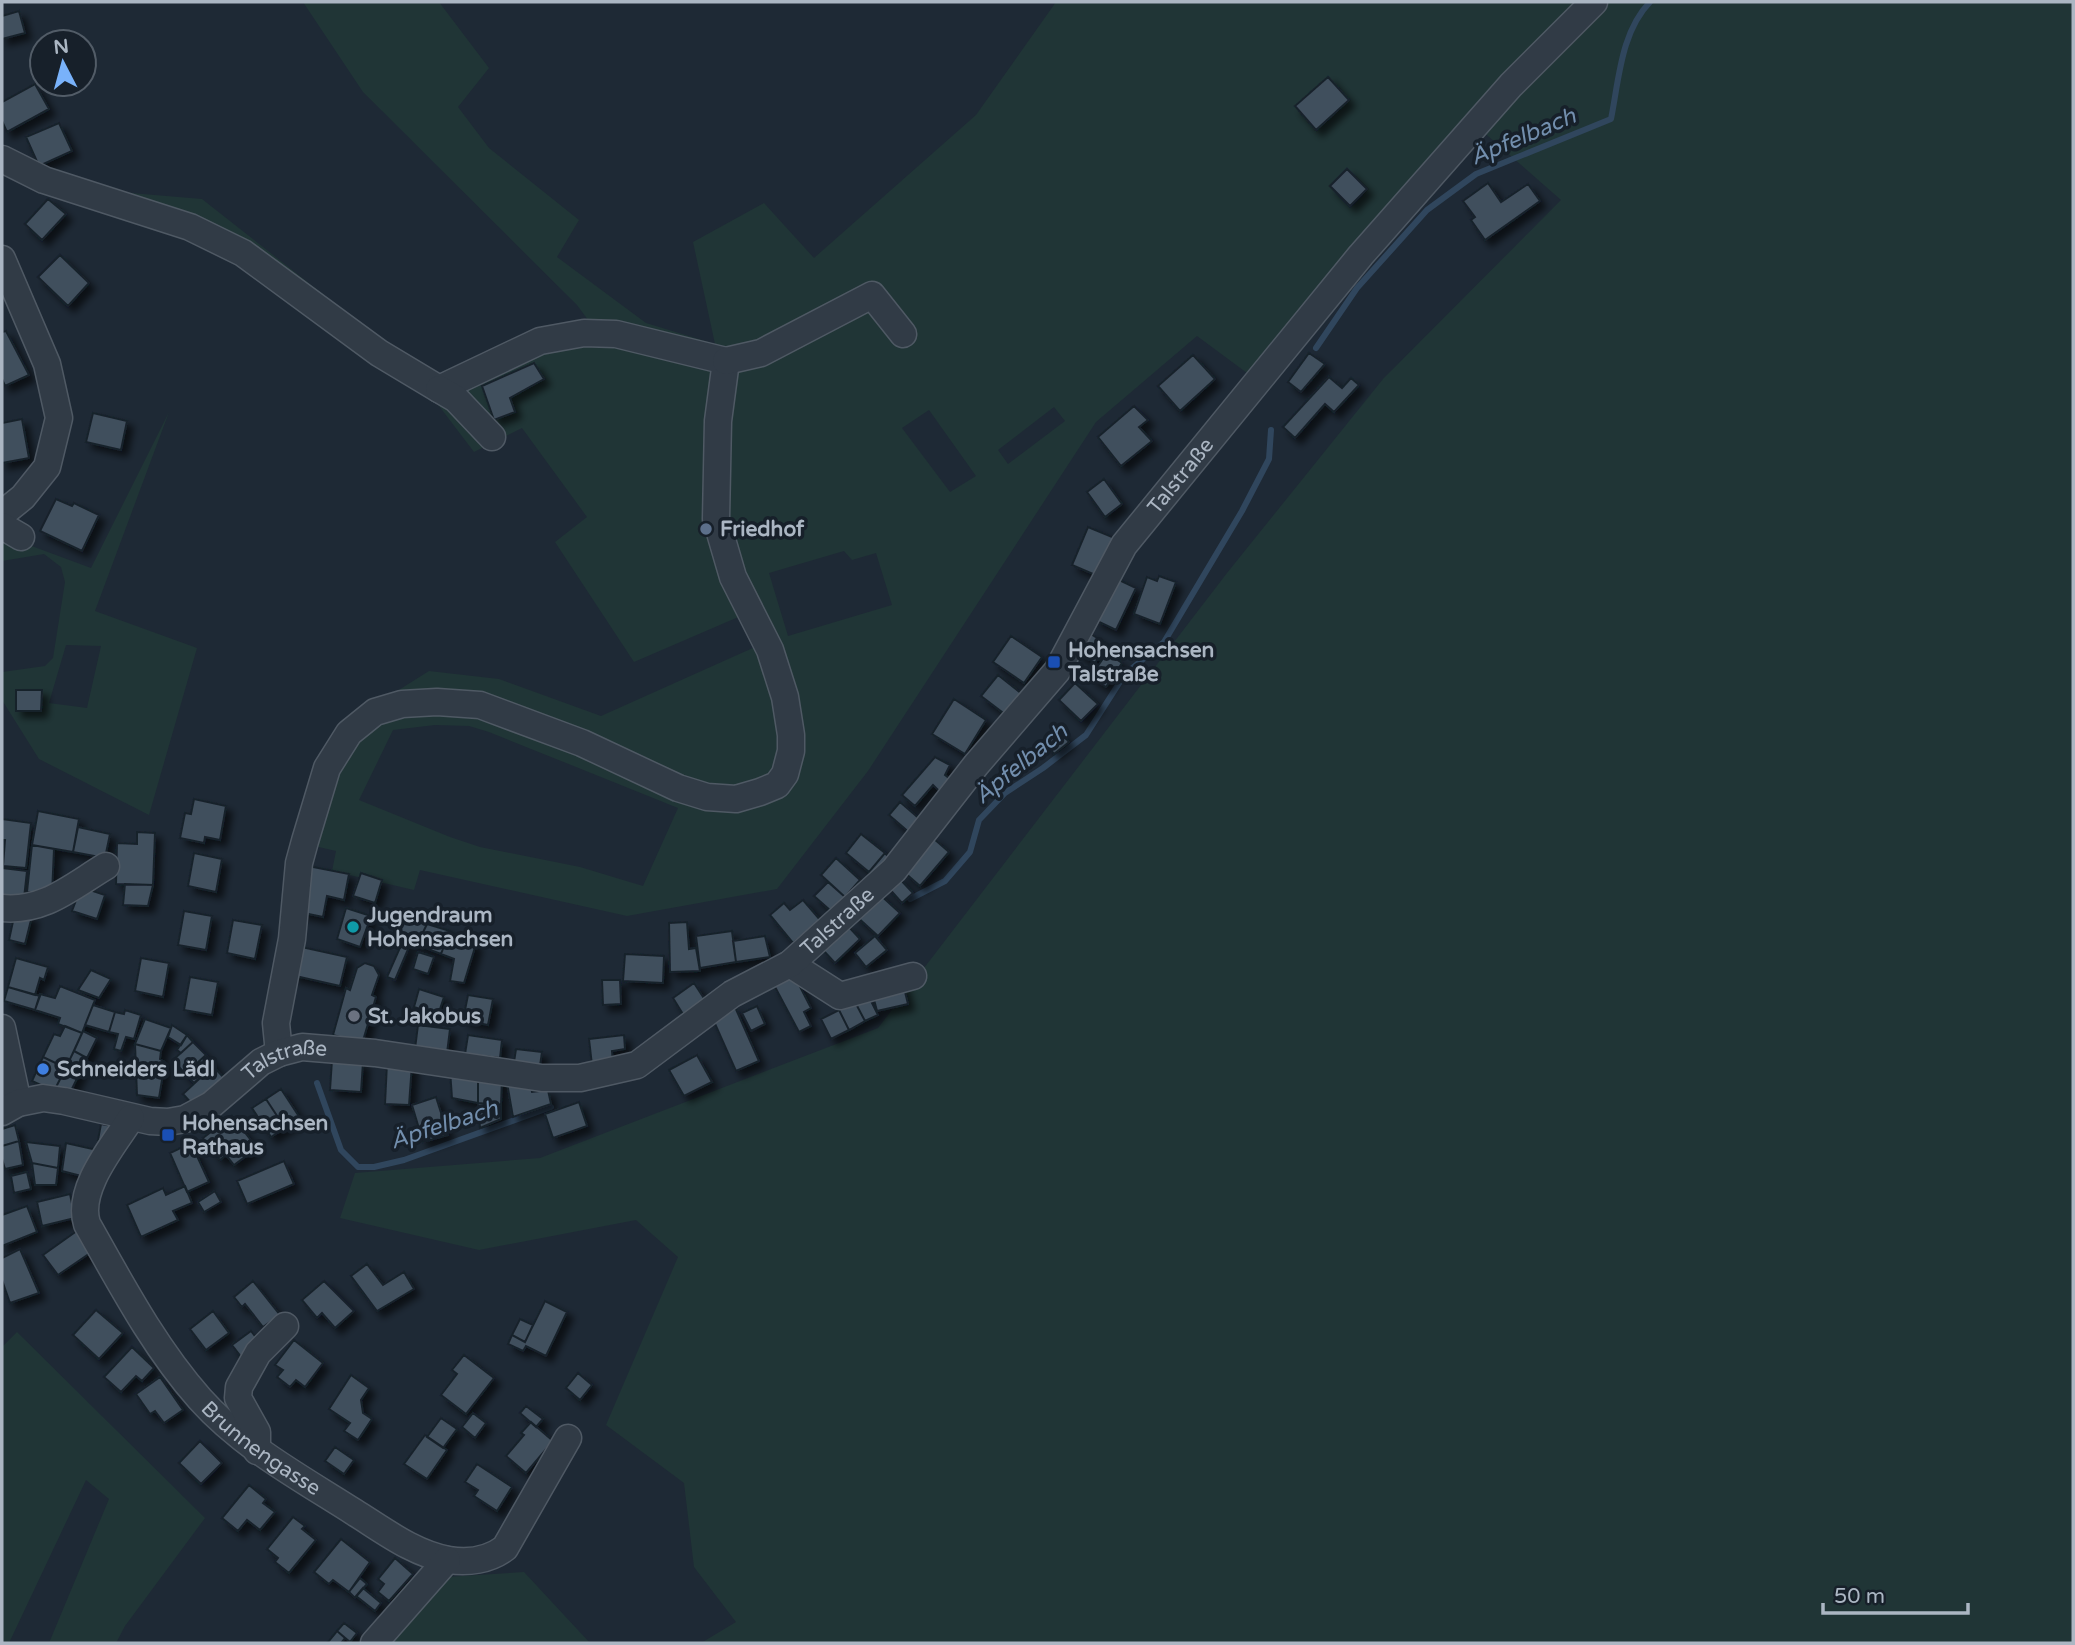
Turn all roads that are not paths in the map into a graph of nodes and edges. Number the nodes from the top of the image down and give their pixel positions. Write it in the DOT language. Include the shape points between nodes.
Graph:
graph roads {
  1 [pos="1594,2"];
  2 [pos="2,159"];
  3 [pos="2,259"];
  4 [pos="11,304"];
  5 [pos="903,334"];
  6 [pos="726,361"];
  7 [pos="439,389"];
  8 [pos="492,437"];
  9 [pos="2,514"];
  10 [pos="106,866"];
  11 [pos="2,908"];
  12 [pos="790,964"];
  13 [pos="913,976"];
  14 [pos="2,1028"];
  15 [pos="279,1053"];
  16 [pos="10,1108"];
  17 [pos="131,1118"];
  18 [pos="285,1326"];
  19 [pos="568,1438"];
  20 [pos="257,1451"];
  21 [pos="447,1560"];
  22 [pos="374,1643"];
  1 -- 12 [label="street, Talstraße" via="1511,85 1361,255 1124,545 1057,671 894,870"];
  2 -- 7 [label="street" via="44,180 190,227 243,253 379,353"];
  3 -- 4 [label="street"];
  4 -- 9 [label="street" via="47,364 59,418 47,467"];
  5 -- 6 [label="street" via="872,295 761,353"];
  6 -- 7 [label="street" via="616,334 584,333 540,341"];
  6 -- 15 [label="street" via="718,421 716,519 733,577 770,650 785,697 791,751 785,774 777,785 760,792 736,799 707,797 480,705 437,702 375,712 349,733 327,768 305,841 276,1023"];
  7 -- 8 [label="street" via="456,399"];
  10 -- 11 [label="street" via="38,906"];
  12 -- 13 [label="street, Talstraße" via="840,996"];
  12 -- 15 [label="street, Talstraße" via="732,994 637,1065 580,1078 542,1078 375,1053 302,1047"];
  14 -- 16 [label="street"];
  15 -- 17 [label="street, Talstraße" via="261,1062 199,1114 168,1122"];
  16 -- 17 [label="street, Talstraße" via="32,1099 54,1100"];
  17 -- 20 [label="street, Brunnengasse" via="96,1169 86,1204 87,1224 140,1316 190,1387"];
  18 -- 20 [label="street" via="258,1353 239,1387 238,1398 257,1432"];
  19 -- 21 [label="street, Brunnengasse" via="505,1548 468,1561"];
  20 -- 21 [label="street, Brunnengasse" via="411,1547"];
  21 -- 22 [label="street"];
}
